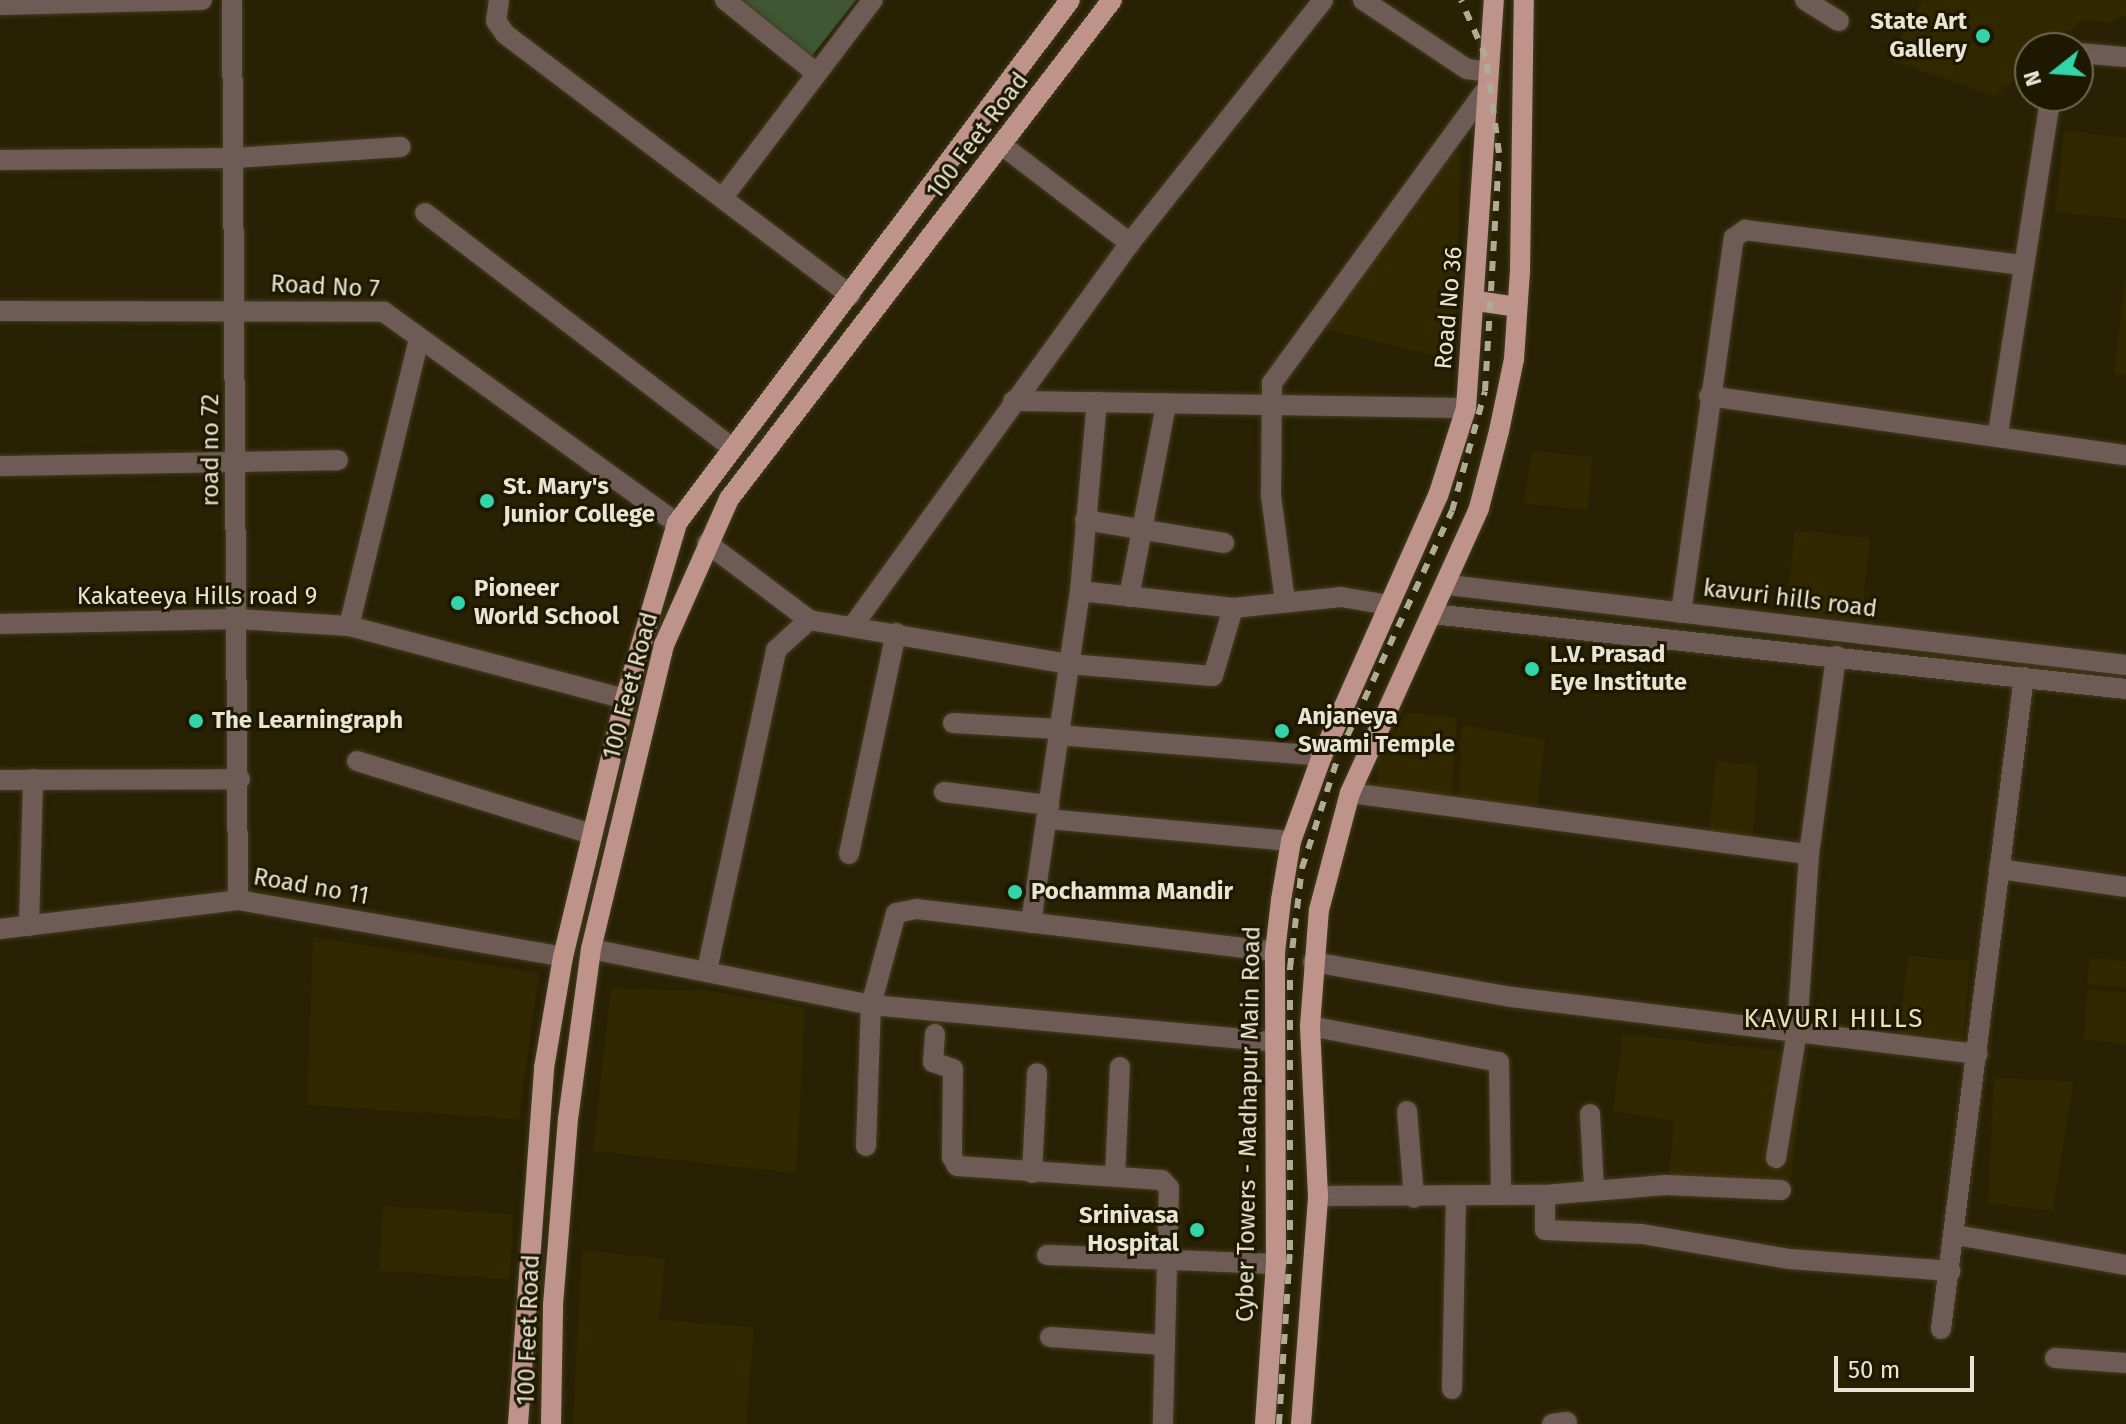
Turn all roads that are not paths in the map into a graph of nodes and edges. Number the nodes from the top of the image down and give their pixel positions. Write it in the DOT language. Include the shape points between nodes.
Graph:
graph roads {
  1 [pos="202,0"];
  2 [pos="232,0"];
  3 [pos="499,0"];
  4 [pos="725,0"];
  5 [pos="873,0"];
  6 [pos="1070,0"];
  7 [pos="1112,0"];
  8 [pos="1323,0"];
  9 [pos="1363,0"];
  10 [pos="1494,0"];
  11 [pos="1524,0"];
  12 [pos="1805,0"];
  13 [pos="0,5"];
  14 [pos="1839,21"];
  15 [pos="2094,54"];
  16 [pos="2126,57"];
  17 [pos="816,73"];
  18 [pos="1487,82"];
  19 [pos="2048,112"];
  20 [pos="1003,146"];
  21 [pos="401,147"];
  22 [pos="235,158"];
  23 [pos="0,160"];
  24 [pos="724,196"];
  25 [pos="425,213"];
  26 [pos="1130,243"];
  27 [pos="2021,265"];
  28 [pos="850,295"];
  29 [pos="1477,301"];
  30 [pos="1517,307"];
  31 [pos="237,310"];
  32 [pos="0,311"];
  33 [pos="818,337"];
  34 [pos="419,339"];
  35 [pos="841,354"];
  36 [pos="1709,396"];
  37 [pos="1013,401"];
  38 [pos="1097,402"];
  39 [pos="1166,404"];
  40 [pos="1269,405"];
  41 [pos="1466,408"];
  42 [pos="1998,433"];
  43 [pos="732,448"];
  44 [pos="2126,455"];
  45 [pos="338,460"];
  46 [pos="237,465"];
  47 [pos="0,466"];
  48 [pos="1085,520"];
  49 [pos="677,523"];
  50 [pos="1141,529"];
  51 [pos="707,543"];
  52 [pos="1224,543"];
  53 [pos="1448,585"];
  54 [pos="1080,591"];
  55 [pos="1508,594"];
  56 [pos="1129,597"];
  57 [pos="1285,601"];
  58 [pos="1389,605"];
  59 [pos="1233,608"];
  60 [pos="1681,613"];
  61 [pos="1432,614"];
  62 [pos="237,619"];
  63 [pos="809,620"];
  64 [pos="1506,620"];
  65 [pos="0,624"];
  66 [pos="349,626"];
  67 [pos="852,627"];
  68 [pos="896,633"];
  69 [pos="1836,656"];
  70 [pos="1069,664"];
  71 [pos="2126,665"];
  72 [pos="2024,677"];
  73 [pos="2126,689"];
  74 [pos="625,699"];
  75 [pos="953,723"];
  76 [pos="1058,732"];
  77 [pos="1322,756"];
  78 [pos="357,761"];
  79 [pos="33,779"];
  80 [pos="240,779"];
  81 [pos="0,780"];
  82 [pos="944,792"];
  83 [pos="1350,793"];
  84 [pos="1049,812"];
  85 [pos="592,834"];
  86 [pos="1291,841"];
  87 [pos="849,854"];
  88 [pos="1809,854"];
  89 [pos="1999,869"];
  90 [pos="2126,887"];
  91 [pos="238,900"];
  92 [pos="1031,923"];
  93 [pos="29,926"];
  94 [pos="0,929"];
  95 [pos="591,949"];
  96 [pos="1275,952"];
  97 [pos="563,957"];
  98 [pos="1313,962"];
  99 [pos="707,970"];
  100 [pos="871,1005"];
  101 [pos="1310,1026"];
  102 [pos="1797,1031"];
  103 [pos="935,1034"];
  104 [pos="1274,1042"];
  105 [pos="1978,1054"];
  106 [pos="1120,1067"];
  107 [pos="1037,1073"];
  108 [pos="1407,1111"];
  109 [pos="1590,1114"];
  110 [pos="866,1146"];
  111 [pos="1776,1158"];
  112 [pos="1032,1173"];
  113 [pos="1115,1176"];
  114 [pos="1594,1189"];
  115 [pos="1781,1190"];
  116 [pos="1501,1194"];
  117 [pos="1545,1195"];
  118 [pos="1318,1196"];
  119 [pos="1456,1197"];
  120 [pos="1414,1198"];
  121 [pos="1956,1235"];
  122 [pos="1047,1255"];
  123 [pos="1169,1261"];
  124 [pos="1276,1264"];
  125 [pos="2126,1265"];
  126 [pos="1951,1271"];
  127 [pos="1941,1329"];
  128 [pos="1050,1337"];
  129 [pos="1165,1345"];
  130 [pos="2055,1358"];
  131 [pos="2126,1363"];
  132 [pos="1452,1389"];
  133 [pos="518,1424"];
  134 [pos="551,1424"];
  135 [pos="1163,1424"];
  136 [pos="1265,1424"];
  137 [pos="1301,1424"];
  1 -- 13 [label="street"];
  2 -- 22 [label="street, road no 72"];
  3 -- 24 [label="street" via="496,21 505,34"];
  4 -- 17 [label="street"];
  5 -- 17 [label="street"];
  6 -- 28 [label="main road, 100 Feet Road"];
  7 -- 20 [label="main road, 100 Feet Road"];
  8 -- 26 [label="street"];
  9 -- 18 [label="street"];
  10 -- 18 [label="main road, Road No 36"];
  11 -- 30 [label="main road"];
  12 -- 14 [label="street"];
  15 -- 16 [label="street"];
  17 -- 24 [label="street"];
  18 -- 29 [label="main road, Road No 36"];
  18 -- 40 [label="street" via="1279,368"];
  19 -- 27 [label="street"];
  20 -- 26 [label="street"];
  20 -- 35 [label="main road, 100 Feet Road"];
  21 -- 22 [label="street"];
  22 -- 23 [label="street"];
  22 -- 31 [label="street, road no 72"];
  24 -- 28 [label="street"];
  25 -- 43 [label="street"];
  26 -- 37 [label="street"];
  27 -- 36 [label="street" via="1745,230 1730,244"];
  27 -- 42 [label="street"];
  28 -- 33 [label="main road, 100 Feet Road"];
  29 -- 30 [label="main road"];
  29 -- 41 [label="main road, Road No 36"];
  30 -- 53 [label="main road" via="1514,359 1496,444 1479,508"];
  31 -- 32 [label="street, Road No 7"];
  31 -- 34 [label="street, Road No 7" via="375,310"];
  31 -- 46 [label="street, road no 72"];
  33 -- 35 [label="main road"];
  33 -- 43 [label="main road, 100 Feet Road"];
  34 -- 49 [label="street, Road No 7"];
  34 -- 66 [label="street"];
  35 -- 51 [label="main road, 100 Feet Road" via="729,499"];
  36 -- 42 [label="street"];
  36 -- 60 [label="street"];
  37 -- 38 [label="street"];
  37 -- 67 [label="street"];
  38 -- 39 [label="street"];
  38 -- 48 [label="street"];
  39 -- 40 [label="street"];
  39 -- 50 [label="street"];
  40 -- 41 [label="street"];
  40 -- 57 [label="street" via="1271,496"];
  41 -- 58 [label="main road, Road No 36" via="1438,496"];
  42 -- 44 [label="street"];
  43 -- 49 [label="main road, 100 Feet Road"];
  45 -- 46 [label="street"];
  46 -- 47 [label="street"];
  46 -- 62 [label="street, road no 72"];
  48 -- 50 [label="street"];
  48 -- 54 [label="street"];
  49 -- 74 [label="main road, 100 Feet Road"];
  50 -- 52 [label="street"];
  50 -- 56 [label="street"];
  51 -- 63 [label="street"];
  51 -- 95 [label="main road, 100 Feet Road" via="664,645"];
  53 -- 55 [label="street, kavuri hills road"];
  53 -- 61 [label="main road"];
  54 -- 56 [label="street"];
  54 -- 70 [label="street"];
  55 -- 60 [label="street, kavuri hills road"];
  55 -- 64 [label="street"];
  56 -- 59 [label="street"];
  57 -- 58 [label="street" via="1341,597"];
  57 -- 59 [label="street"];
  58 -- 77 [label="main road, Cyber Towers - Madhapur Main Road"];
  59 -- 70 [label="street" via="1213,676"];
  60 -- 71 [label="street, kavuri hills road"];
  61 -- 64 [label="street, kavuri hills road"];
  61 -- 83 [label="main road"];
  62 -- 65 [label="street, Kakateeya Hills road 9"];
  62 -- 66 [label="street, Kakateeya Hills road 9"];
  62 -- 80 [label="street, road no 72"];
  63 -- 67 [label="street"];
  63 -- 99 [label="street" via="776,650"];
  64 -- 69 [label="street, kavuri hills road"];
  66 -- 74 [label="street, Kakateeya Hills road 9"];
  67 -- 68 [label="street"];
  68 -- 70 [label="street"];
  68 -- 87 [label="street"];
  69 -- 72 [label="street, kavuri hills road"];
  69 -- 88 [label="street"];
  70 -- 76 [label="street"];
  72 -- 73 [label="street, kavuri hills road"];
  72 -- 89 [label="street"];
  74 -- 85 [label="main road, 100 Feet Road"];
  75 -- 76 [label="street"];
  76 -- 77 [label="street"];
  76 -- 84 [label="street"];
  77 -- 86 [label="main road, Cyber Towers - Madhapur Main Road"];
  78 -- 85 [label="street"];
  79 -- 80 [label="street"];
  79 -- 81 [label="street"];
  79 -- 93 [label="street"];
  80 -- 91 [label="street, road no 72"];
  82 -- 84 [label="street"];
  83 -- 88 [label="street"];
  83 -- 98 [label="main road" via="1328,861"];
  84 -- 86 [label="street"];
  84 -- 92 [label="street"];
  85 -- 97 [label="main road, 100 Feet Road"];
  86 -- 96 [label="main road, Cyber Towers - Madhapur Main Road"];
  88 -- 102 [label="street"];
  89 -- 90 [label="street"];
  89 -- 105 [label="street"];
  91 -- 93 [label="street, Road no 11"];
  91 -- 97 [label="street, Road no 11"];
  92 -- 96 [label="street"];
  92 -- 100 [label="street" via="917,909 896,913"];
  93 -- 94 [label="street, Road no 11"];
  95 -- 99 [label="street"];
  95 -- 134 [label="main road, 100 Feet Road" via="568,1119 553,1305"];
  96 -- 104 [label="main road, Cyber Towers - Madhapur Main Road"];
  97 -- 133 [label="main road, 100 Feet Road" via="544,1068"];
  98 -- 101 [label="main road"];
  98 -- 102 [label="street" via="1512,997"];
  99 -- 100 [label="street"];
  100 -- 104 [label="street"];
  100 -- 110 [label="street"];
  101 -- 116 [label="street" via="1499,1062"];
  101 -- 118 [label="main road"];
  102 -- 105 [label="street"];
  102 -- 111 [label="street"];
  103 -- 112 [label="street" via="933,1062 953,1069 952,1157 957,1166"];
  104 -- 124 [label="main road, Cyber Towers - Madhapur Main Road"];
  105 -- 121 [label="street"];
  106 -- 113 [label="street"];
  107 -- 112 [label="street"];
  108 -- 120 [label="street"];
  109 -- 114 [label="street"];
  112 -- 113 [label="street"];
  113 -- 123 [label="street" via="1162,1180 1169,1188"];
  114 -- 115 [label="street" via="1666,1185"];
  114 -- 117 [label="street"];
  116 -- 117 [label="street"];
  116 -- 119 [label="street"];
  117 -- 126 [label="street" via="1545,1230 1642,1234 1790,1259"];
  118 -- 120 [label="street"];
  118 -- 137 [label="main road"];
  119 -- 120 [label="street"];
  119 -- 132 [label="street"];
  121 -- 125 [label="street"];
  121 -- 126 [label="street"];
  122 -- 123 [label="street"];
  123 -- 124 [label="street"];
  123 -- 129 [label="street"];
  124 -- 136 [label="main road, Cyber Towers - Madhapur Main Road"];
  126 -- 127 [label="street"];
  128 -- 129 [label="street"];
  129 -- 135 [label="street"];
  130 -- 131 [label="street"];
}
